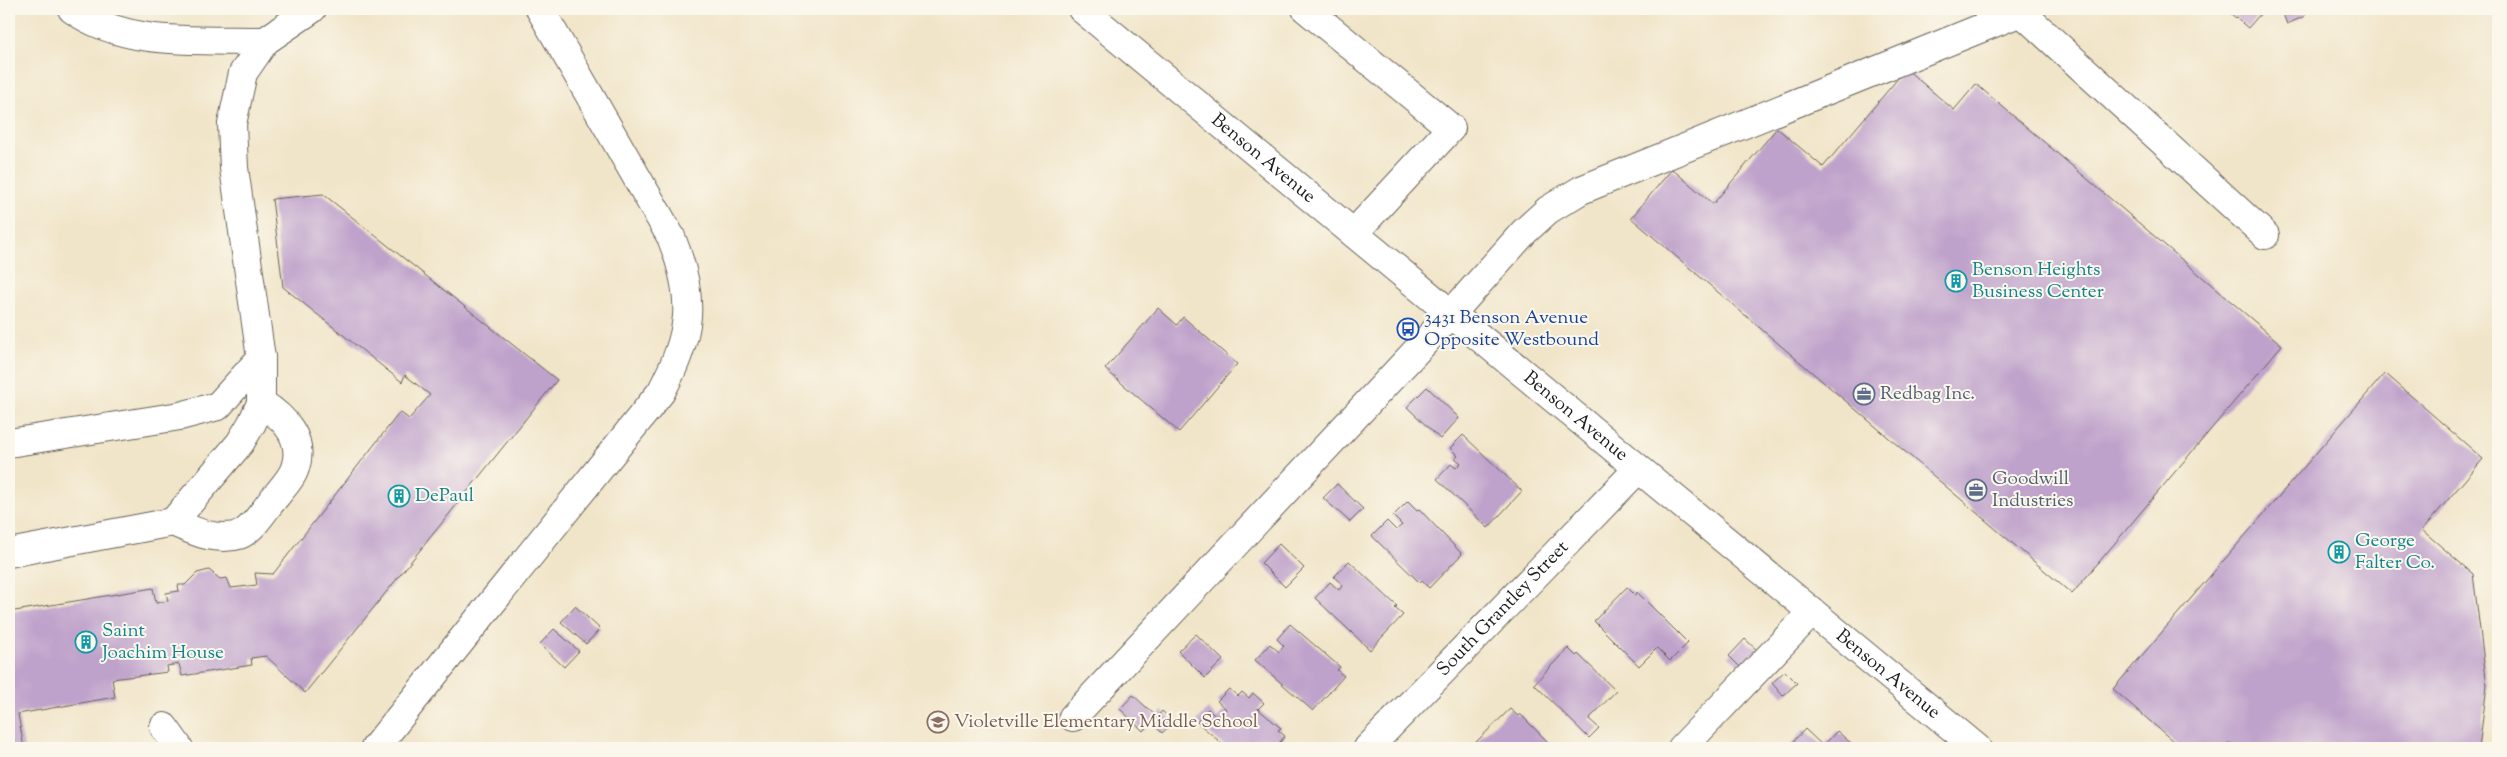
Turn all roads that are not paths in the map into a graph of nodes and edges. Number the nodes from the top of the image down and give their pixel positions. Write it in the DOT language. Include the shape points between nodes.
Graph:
graph roads {
  1 [pos="72,9"];
  2 [pos="312,9"];
  3 [pos="540,9"];
  4 [pos="1082,9"];
  5 [pos="1306,9"];
  6 [pos="265,41"];
  7 [pos="1354,233"];
  8 [pos="2266,235"];
  9 [pos="1451,314"];
  10 [pos="261,358"];
  11 [pos="261,403"];
  12 [pos="9,443"];
  13 [pos="1638,468"];
  14 [pos="173,522"];
  15 [pos="9,553"];
  16 [pos="1812,612"];
  17 [pos="1073,717"];
  18 [pos="375,748"];
  19 [pos="1368,748"];
  20 [pos="1682,748"];
  21 [pos="1977,748"];
  1 -- 6 [label="street" via="90,21 140,38"];
  2 -- 6 [label="street"];
  3 -- 18 [label="street" via="671,237 683,267 686,333 678,360 661,392"];
  4 -- 7 [label="street, Benson Avenue"];
  5 -- 7 [label="street" via="1451,128"];
  6 -- 10 [label="street" via="242,73 232,124 234,168"];
  7 -- 9 [label="street, Benson Avenue"];
  8 -- 9 [label="street" via="2022,12 1581,190 1548,210 1524,232"];
  9 -- 13 [label="street, Benson Avenue"];
  9 -- 17 [label="street"];
  10 -- 11 [label="street"];
  10 -- 12 [label="street" via="218,406 180,416"];
  11 -- 14 [label="street" via="240,443"];
  11 -- 14 [label="street" via="280,414 291,429 297,448 295,469 256,523 238,536 210,538"];
  13 -- 16 [label="street, Benson Avenue"];
  13 -- 19 [label="street, South Grantley Street"];
  14 -- 15 [label="street"];
  16 -- 20 [label="street"];
  16 -- 21 [label="street, Benson Avenue"];
}
